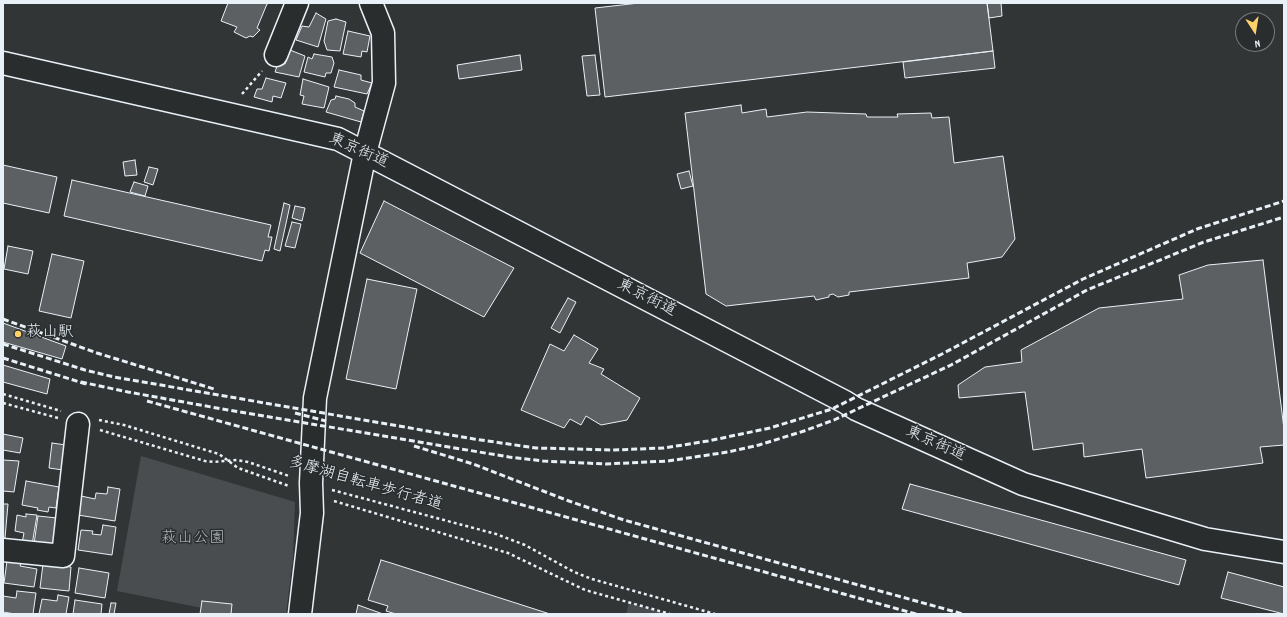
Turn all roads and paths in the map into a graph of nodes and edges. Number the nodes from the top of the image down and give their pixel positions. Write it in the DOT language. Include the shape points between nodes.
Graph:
graph roads {
  1 [pos="297,3"];
  2 [pos="371,3"];
  3 [pos="276,56"];
  4 [pos="3,63"];
  5 [pos="224,114"];
  6 [pos="365,152"];
  7 [pos="3,394"];
  8 [pos="3,402"];
  9 [pos="79,418"];
  10 [pos="228,460"];
  11 [pos="312,488"];
  12 [pos="3,550"];
  13 [pos="1284,552"];
  14 [pos="300,614"];
  15 [pos="670,614"];
  16 [pos="715,614"];
  1 -- 3 [label="street"];
  2 -- 6 [label="street" via="383,33 384,83"];
  3 -- 5 [label="path"];
  4 -- 5 [label="street, 東京街道"];
  5 -- 6 [label="street, 東京街道" via="338,140"];
  6 -- 11 [label="street" via="315,398"];
  6 -- 13 [label="street, 東京街道" via="856,409 1023,484 1206,538"];
  7 -- 9 [label="path"];
  8 -- 9 [label="path, 多摩湖自転車歩行者道"];
  9 -- 10 [label="path" via="124,425 219,454"];
  9 -- 10 [label="path, 多摩湖自転車歩行者道" via="205,461"];
  9 -- 12 [label="street" via="63,556"];
  10 -- 11 [label="path, 多摩湖自転車歩行者道" via="248,462"];
  10 -- 11 [label="path" via="238,468"];
  11 -- 14 [label="street" via="312,513"];
  11 -- 15 [label="path" via="508,554 585,590"];
  11 -- 16 [label="path, 多摩湖自転車歩行者道" via="337,491 496,534 525,545 592,579"];
}
